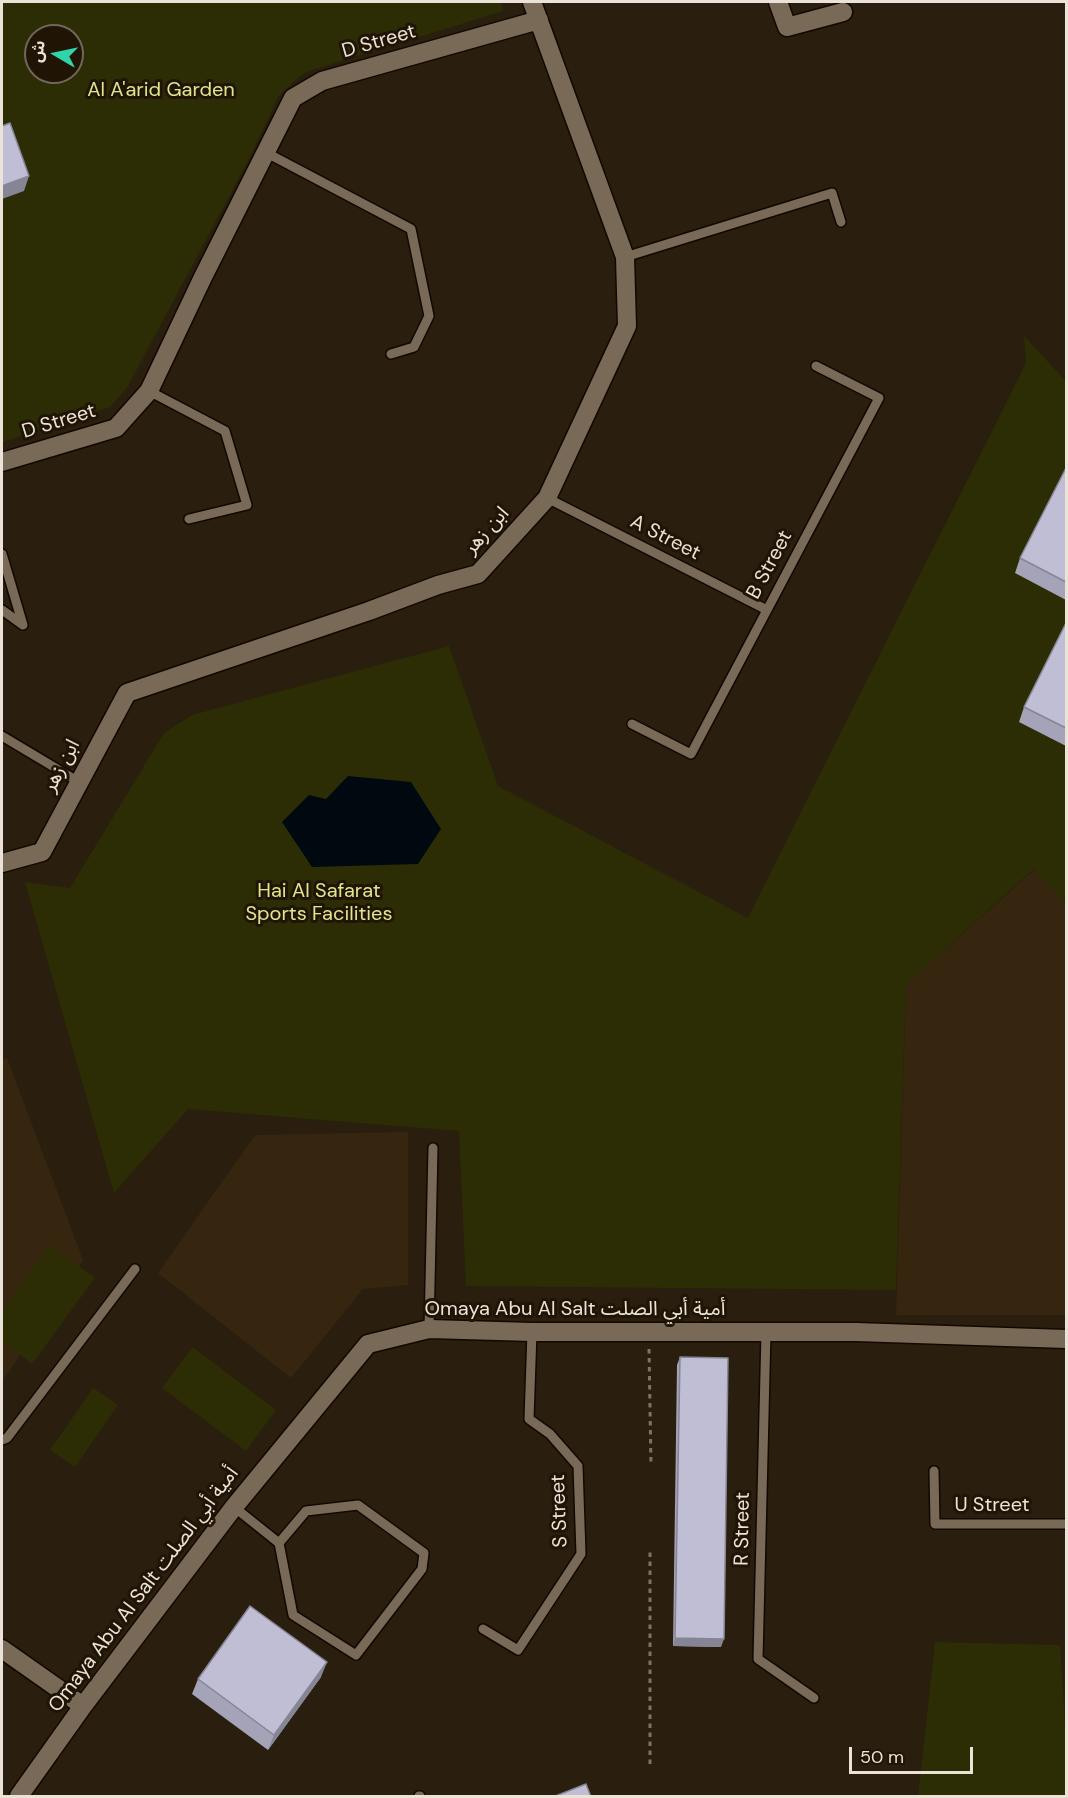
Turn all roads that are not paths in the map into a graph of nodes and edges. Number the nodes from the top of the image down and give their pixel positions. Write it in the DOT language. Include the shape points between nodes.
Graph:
graph roads {
  1 [pos="532,2"];
  2 [pos="778,2"];
  3 [pos="843,12"];
  4 [pos="539,20"];
  5 [pos="265,152"];
  6 [pos="841,222"];
  7 [pos="625,257"];
  8 [pos="391,354"];
  9 [pos="816,366"];
  10 [pos="149,392"];
  11 [pos="2,462"];
  12 [pos="547,498"];
  13 [pos="189,519"];
  14 [pos="2,554"];
  15 [pos="2,610"];
  16 [pos="767,610"];
  17 [pos="632,724"];
  18 [pos="2,736"];
  19 [pos="79,782"];
  20 [pos="2,863"];
  21 [pos="433,1148"];
  22 [pos="135,1269"];
  23 [pos="429,1329"];
  24 [pos="532,1332"];
  25 [pos="766,1332"];
  26 [pos="1066,1339"];
  27 [pos="2,1440"];
  28 [pos="934,1471"];
  29 [pos="234,1507"];
  30 [pos="1066,1524"];
  31 [pos="279,1543"];
  32 [pos="483,1629"];
  33 [pos="2,1649"];
  34 [pos="814,1698"];
  35 [pos="82,1706"];
  36 [pos="19,1797"];
  1 -- 4 [label="street, ابن زهر"];
  2 -- 3 [label="street" via="787,27"];
  4 -- 5 [label="street, D Street" via="322,81 293,98"];
  4 -- 7 [label="street, ابن زهر"];
  5 -- 8 [label="lane" via="411,229 429,316 414,347"];
  5 -- 10 [label="street, D Street"];
  6 -- 7 [label="lane" via="832,193"];
  7 -- 12 [label="street, ابن زهر" via="627,326"];
  9 -- 16 [label="lane, B Street" via="879,398"];
  10 -- 11 [label="street, D Street" via="116,428"];
  10 -- 13 [label="lane" via="225,431 247,505"];
  12 -- 16 [label="lane, A Street"];
  12 -- 19 [label="street, ابن زهر" via="478,574 127,693"];
  14 -- 15 [label="lane" via="23,625"];
  16 -- 17 [label="lane, B Street" via="691,754"];
  18 -- 19 [label="lane"];
  19 -- 20 [label="street, ابن زهر" via="42,852"];
  21 -- 23 [label="lane"];
  22 -- 27 [label="lane"];
  23 -- 24 [label="street, Omaya Abu Al Salt أمية أبي الصلت"];
  23 -- 29 [label="street, Omaya Abu Al Salt أمية أبي الصلت" via="368,1344"];
  24 -- 25 [label="street, Omaya Abu Al Salt أمية أبي الصلت"];
  24 -- 32 [label="lane, S Street" via="529,1419 550,1434 578,1466 581,1554 518,1650"];
  25 -- 26 [label="street, Omaya Abu Al Salt أمية أبي الصلت"];
  25 -- 34 [label="lane, R Street" via="758,1659"];
  28 -- 30 [label="lane, U Street" via="935,1524"];
  29 -- 31 [label="lane"];
  29 -- 35 [label="street, Omaya Abu Al Salt أمية أبي الصلت"];
  31 -- 31 [label="lane" via="292,1615 356,1655 422,1569 424,1553 358,1505 306,1511"];
  33 -- 35 [label="street"];
  35 -- 36 [label="street, Omaya Abu Al Salt أمية أبي الصلت"];
}
